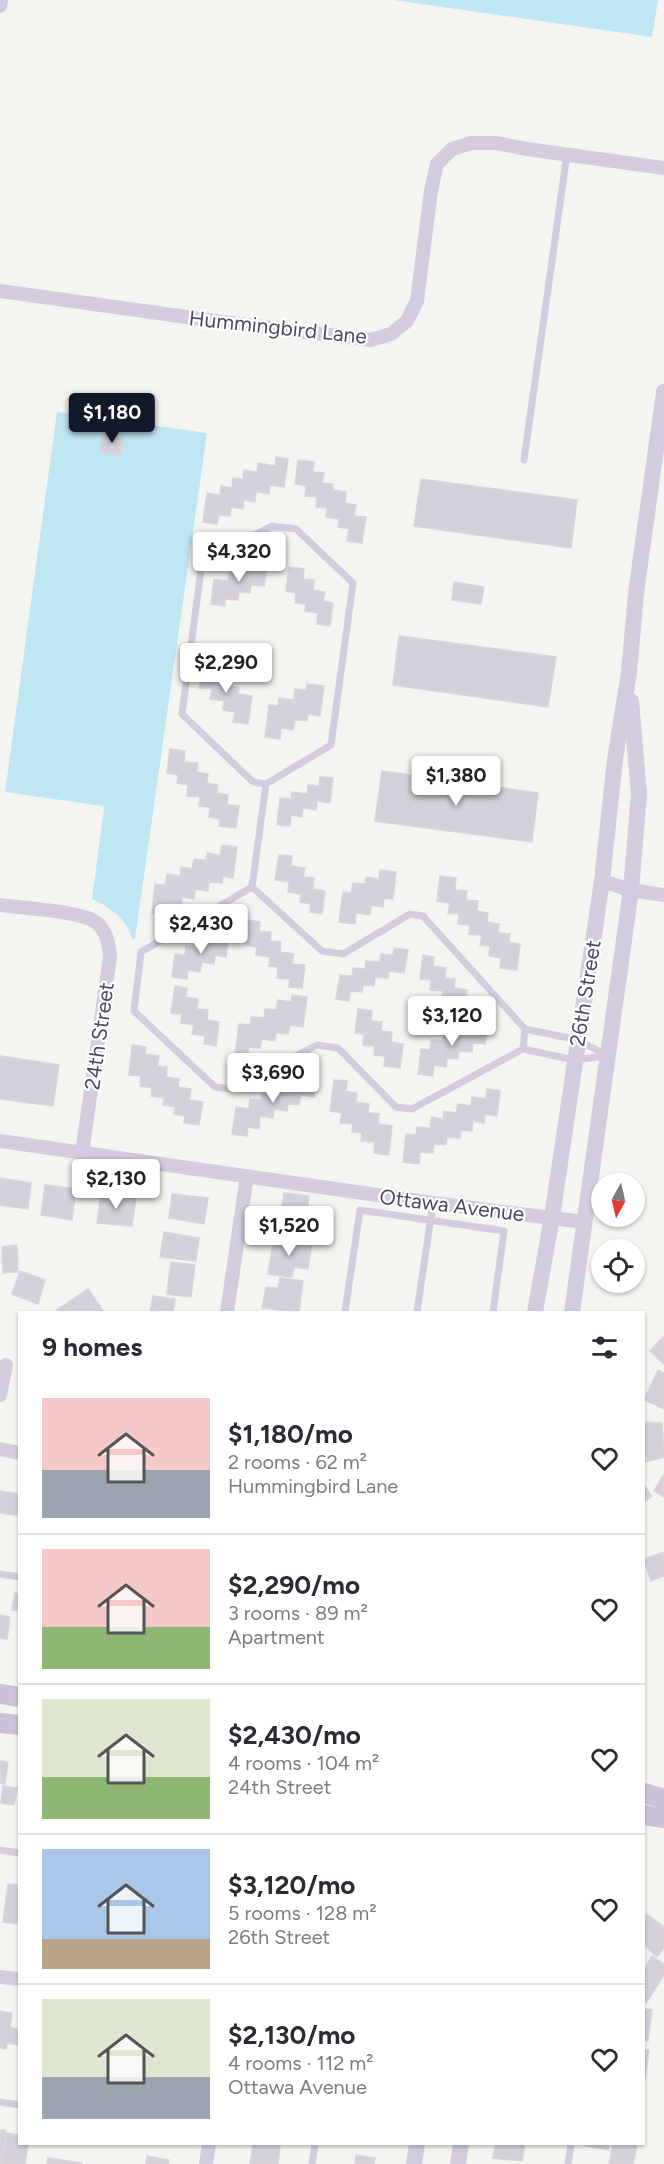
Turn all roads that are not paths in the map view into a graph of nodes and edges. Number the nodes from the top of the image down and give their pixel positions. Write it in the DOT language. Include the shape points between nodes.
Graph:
graph roads {
  1 [pos="1,0"];
  2 [pos="0,6"];
  3 [pos="567,154"];
  4 [pos="664,168"];
  5 [pos="0,291"];
  6 [pos="664,392"];
  7 [pos="524,460"];
  8 [pos="629,674"];
  9 [pos="266,784"];
  10 [pos="602,881"];
  11 [pos="252,887"];
  12 [pos="631,890"];
  13 [pos="664,895"];
  14 [pos="0,905"];
  15 [pos="525,1029"];
  16 [pos="578,1040"];
  17 [pos="523,1049"];
  18 [pos="608,1056"];
  19 [pos="574,1060"];
  20 [pos="0,1141"];
  21 [pos="82,1153"];
  22 [pos="247,1176"];
  23 [pos="433,1203"];
  24 [pos="552,1217"];
  25 [pos="430,1221"];
  26 [pos="584,1222"];
  27 [pos="227,1311"];
  28 [pos="345,1311"];
  29 [pos="417,1311"];
  30 [pos="493,1311"];
  31 [pos="535,1311"];
  32 [pos="572,1311"];
  33 [pos="6,1365"];
  34 [pos="0,1395"];
  35 [pos="0,1449"];
  36 [pos="18,1453"];
  37 [pos="0,1574"];
  38 [pos="18,1577"];
  39 [pos="0,1694"];
  40 [pos="18,1697"];
  41 [pos="0,1723"];
  42 [pos="18,1725"];
  43 [pos="645,1793"];
  44 [pos="664,1799"];
  45 [pos="645,1815"];
  46 [pos="664,1818"];
  47 [pos="0,1850"];
  48 [pos="18,1853"];
  49 [pos="0,1977"];
  50 [pos="18,1979"];
  51 [pos="0,2102"];
  52 [pos="18,2105"];
  53 [pos="209,2145"];
  54 [pos="315,2145"];
  55 [pos="417,2145"];
  56 [pos="461,2145"];
  57 [pos="571,2145"];
  58 [pos="206,2164"];
  59 [pos="312,2164"];
  60 [pos="414,2164"];
  61 [pos="458,2164"];
  62 [pos="568,2164"];
  1 -- 2 [label="street"];
  3 -- 4 [label="street, Hummingbird Lane"];
  3 -- 5 [label="street, Hummingbird Lane" via="496,143 471,143 452,149 437,164 417,301 407,321 391,334 371,340"];
  3 -- 7 [label="lane"];
  6 -- 8 [label="street, 26th Street" via="636,593"];
  8 -- 10 [label="street, 26th Street"];
  8 -- 12 [label="street, 26th Street" via="639,794"];
  9 -- 9 [label="lane" via="331,745 353,583 297,529 272,526 202,562 182,714 253,782"];
  9 -- 11 [label="lane"];
  10 -- 12 [label="street"];
  10 -- 16 [label="street, 26th Street"];
  11 -- 15 [label="lane" via="322,951 343,954 410,914 423,916"];
  11 -- 17 [label="lane" via="141,952 134,1011 215,1087 231,1089 317,1045 338,1048 396,1107 412,1109"];
  12 -- 13 [label="street"];
  12 -- 18 [label="street, 26th Street"];
  14 -- 21 [label="street, 24th Street" via="82,916 96,922 108,941 111,957"];
  15 -- 16 [label="lane"];
  15 -- 17 [label="lane"];
  16 -- 18 [label="lane"];
  16 -- 19 [label="street, 26th Street"];
  17 -- 19 [label="lane"];
  18 -- 19 [label="lane"];
  18 -- 26 [label="street, 26th Street"];
  19 -- 24 [label="street, 26th Street"];
  20 -- 21 [label="street, Ottawa Avenue"];
  21 -- 22 [label="street, Ottawa Avenue"];
  22 -- 23 [label="street, Ottawa Avenue"];
  22 -- 27 [label="street"];
  23 -- 24 [label="street, Ottawa Avenue"];
  23 -- 25 [label="lane"];
  24 -- 26 [label="street, Ottawa Avenue"];
  24 -- 31 [label="street, 26th Street"];
  25 -- 28 [label="lane" via="360,1210"];
  25 -- 29 [label="lane"];
  25 -- 30 [label="lane" via="504,1231"];
  26 -- 32 [label="street, 26th Street"];
  33 -- 34 [label="street"];
  35 -- 36 [label="street"];
  37 -- 38 [label="lane"];
  39 -- 40 [label="main road"];
  41 -- 42 [label="main road"];
  43 -- 44 [label="main road"];
  45 -- 46 [label="main road"];
  47 -- 48 [label="lane"];
  49 -- 50 [label="street"];
  51 -- 52 [label="lane"];
  53 -- 58 [label="street"];
  54 -- 59 [label="lane"];
  55 -- 60 [label="street"];
  56 -- 61 [label="street"];
  57 -- 62 [label="lane"];
}
